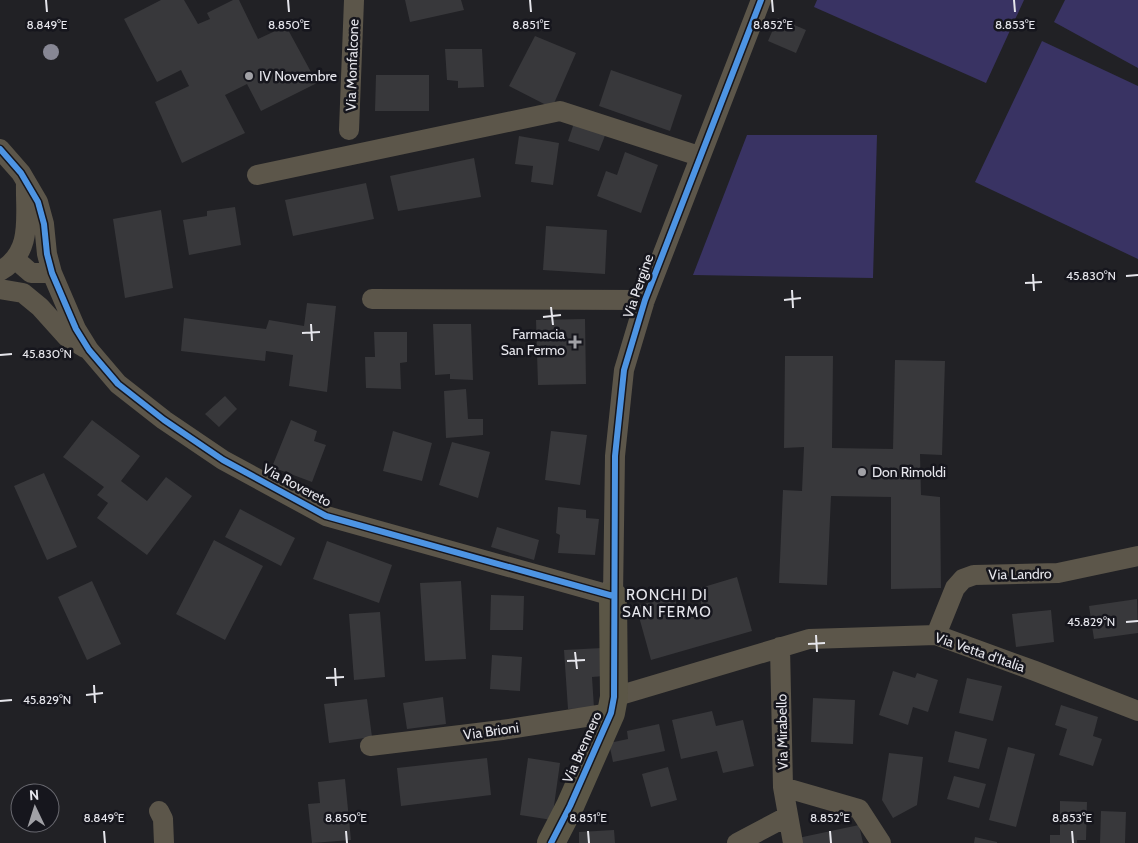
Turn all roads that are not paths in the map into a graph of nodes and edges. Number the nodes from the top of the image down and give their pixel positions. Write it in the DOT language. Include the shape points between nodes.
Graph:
graph roads {
  1 [pos="354,0"];
  2 [pos="761,0"];
  3 [pos="349,130"];
  4 [pos="0,149"];
  5 [pos="699,156"];
  6 [pos="257,175"];
  7 [pos="26,182"];
  8 [pos="8,266"];
  9 [pos="31,273"];
  10 [pos="52,273"];
  11 [pos="0,289"];
  12 [pos="23,293"];
  13 [pos="372,299"];
  14 [pos="645,300"];
  15 [pos="89,350"];
  16 [pos="1138,556"];
  17 [pos="613,596"];
  18 [pos="936,635"];
  19 [pos="780,647"];
  20 [pos="612,705"];
  21 [pos="1138,711"];
  22 [pos="370,746"];
  23 [pos="783,787"];
  24 [pos="159,811"];
  25 [pos="788,816"];
  26 [pos="164,843"];
  27 [pos="551,843"];
  28 [pos="737,843"];
  29 [pos="792,843"];
  30 [pos="880,843"];
  1 -- 3 [label="street, Via Monfalcone"];
  2 -- 5 [label="street, Via Pergine"];
  4 -- 7 [label="street, Via Rovereto"];
  5 -- 6 [label="street" via="560,111"];
  5 -- 14 [label="street, Via Pergine"];
  7 -- 8 [label="street" via="24,244"];
  7 -- 10 [label="street, Via Rovereto" via="38,202"];
  8 -- 9 [label="street"];
  9 -- 10 [label="street"];
  9 -- 12 [label="street"];
  10 -- 15 [label="street, Via Rovereto" via="76,329"];
  11 -- 12 [label="street"];
  12 -- 15 [label="street, Via Rovereto" via="67,337"];
  13 -- 14 [label="street"];
  14 -- 17 [label="street, Via Pergine" via="624,370 615,456"];
  15 -- 17 [label="street, Via Rovereto" via="118,384 164,420 224,460 326,516"];
  16 -- 18 [label="street, Via Landro" via="1058,573 974,575 955,588"];
  17 -- 20 [label="street, Via Brennero"];
  18 -- 19 [label="street, Via Vetta d'Italia" via="809,639"];
  18 -- 21 [label="street, Via Vetta d'Italia"];
  19 -- 20 [label="street, Via Vetta d'Italia"];
  19 -- 23 [label="street, Via Mirabello"];
  20 -- 22 [label="street, Via Brioni" via="502,730"];
  20 -- 27 [label="street, Via Brennero"];
  23 -- 25 [label="street, Via Mirabello"];
  23 -- 30 [label="street" via="859,810"];
  24 -- 26 [label="street" via="163,819"];
  25 -- 28 [label="street"];
  25 -- 29 [label="street, Via Mirabello"];
}
